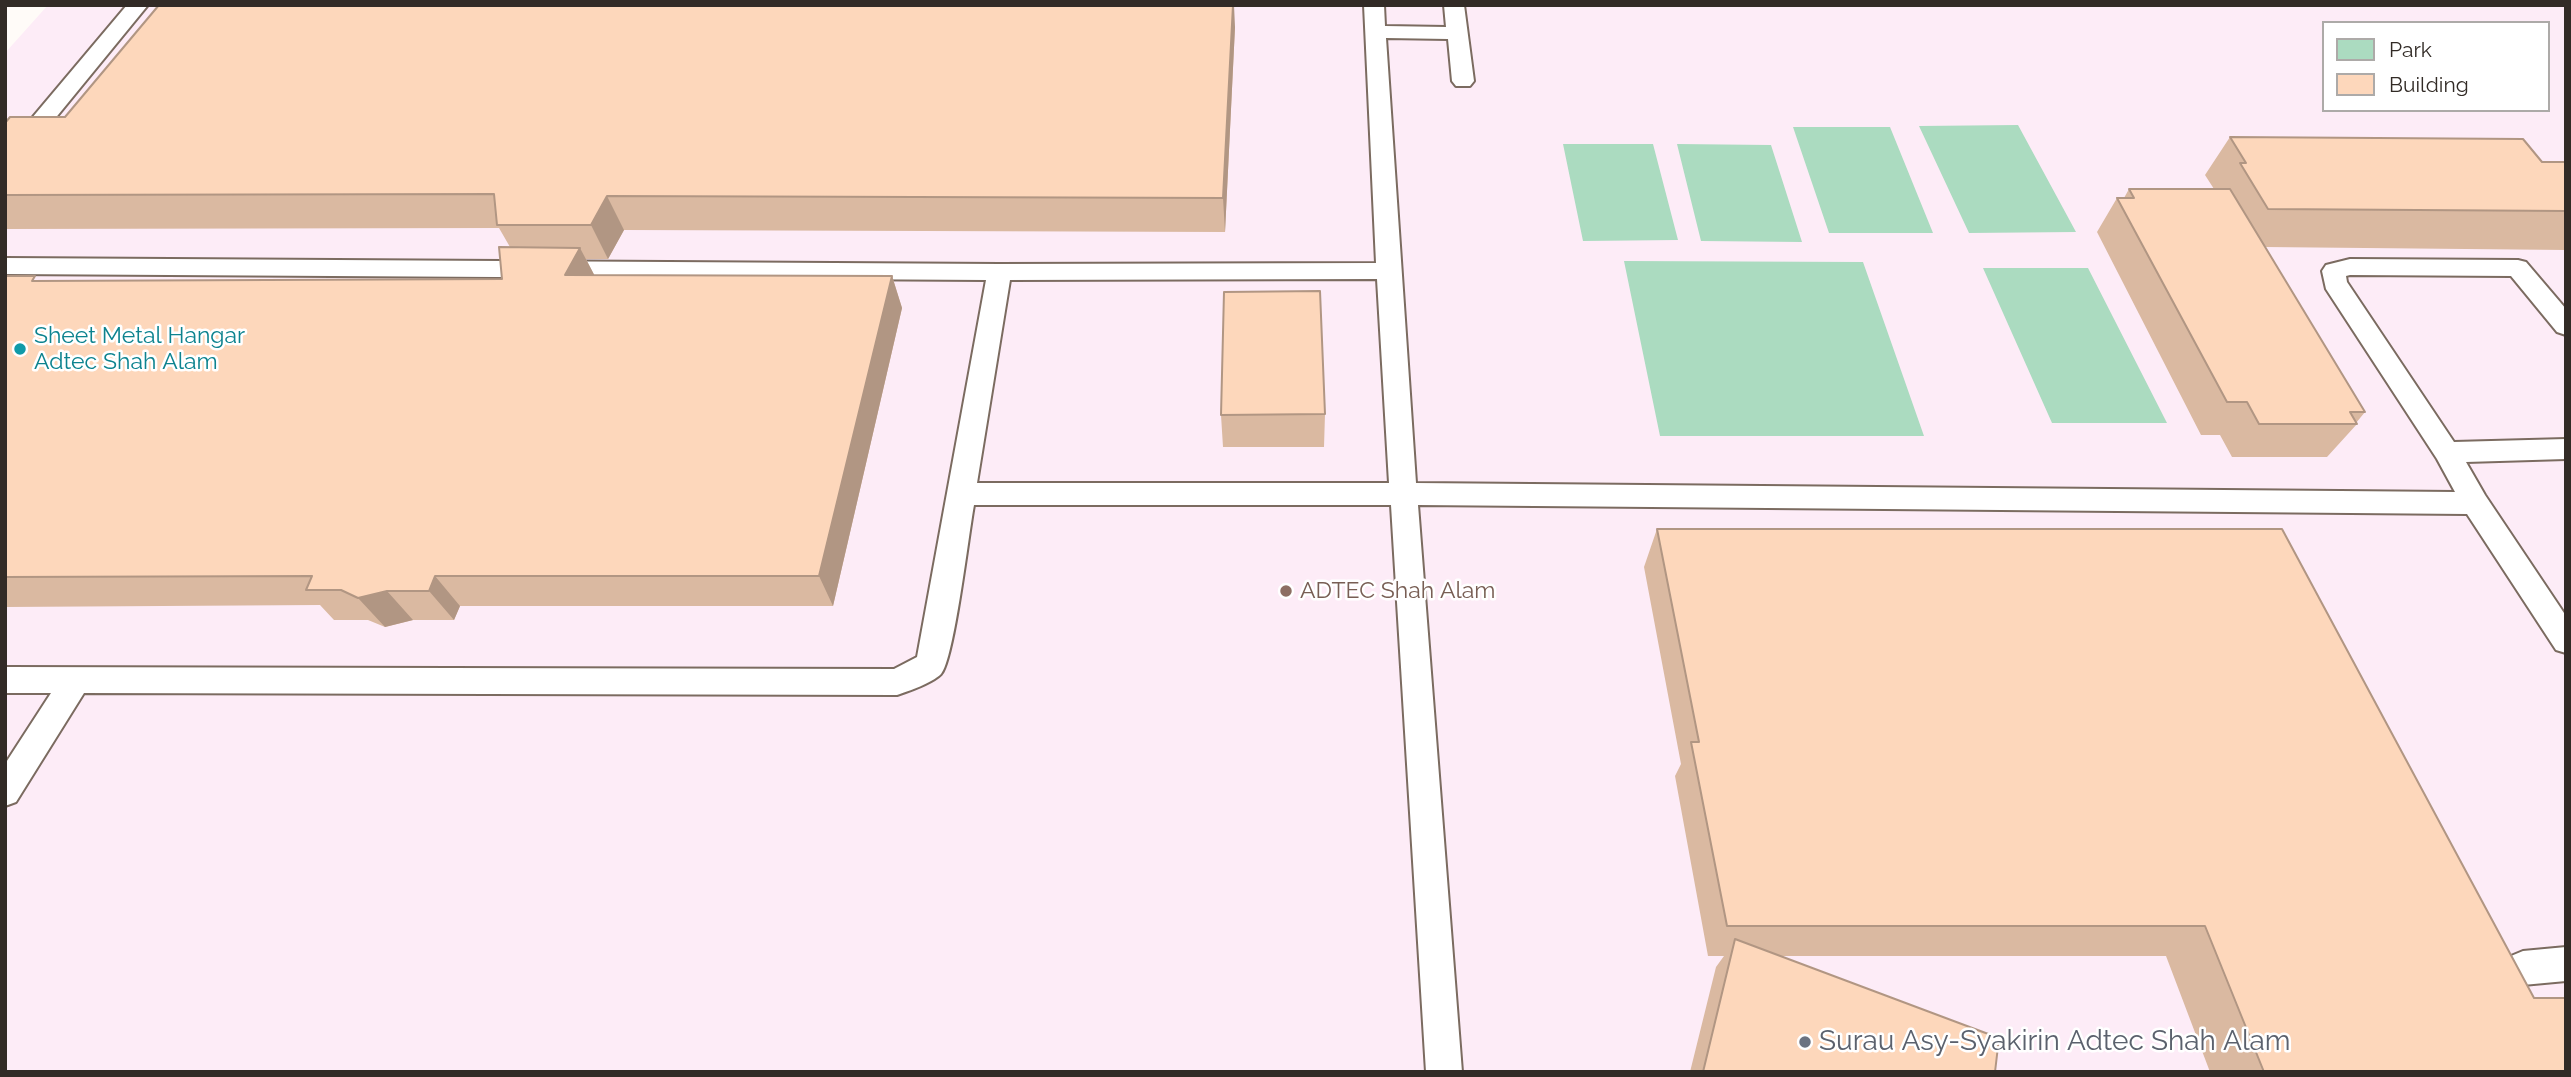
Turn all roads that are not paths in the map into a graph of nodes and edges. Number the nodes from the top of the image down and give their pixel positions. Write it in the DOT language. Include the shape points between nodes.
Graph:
graph roads {
  1 [pos="138,5"];
  2 [pos="1374,5"];
  3 [pos="1454,5"];
  4 [pos="1376,32"];
  5 [pos="1457,33"];
  6 [pos="1463,81"];
  7 [pos="5,165"];
  8 [pos="5,266"];
  9 [pos="1388,271"];
  10 [pos="999,272"];
  11 [pos="2566,326"];
  12 [pos="2566,449"];
  13 [pos="2447,452"];
  14 [pos="961,494"];
  15 [pos="1404,494"];
  16 [pos="2475,503"];
  17 [pos="2566,641"];
  18 [pos="5,680"];
  19 [pos="76,680"];
  20 [pos="5,792"];
  21 [pos="2566,964"];
  22 [pos="2523,968"];
  23 [pos="1444,1072"];
  1 -- 7 [label="lane"];
  2 -- 4 [label="lane"];
  3 -- 5 [label="lane"];
  4 -- 5 [label="lane"];
  4 -- 9 [label="lane"];
  5 -- 6 [label="lane"];
  8 -- 10 [label="lane"];
  9 -- 10 [label="lane"];
  9 -- 15 [label="lane"];
  10 -- 14 [label="lane"];
  11 -- 13 [label="lane" via="2518,268 2350,267 2334,271 2335,283"];
  12 -- 13 [label="lane"];
  13 -- 16 [label="lane"];
  14 -- 15 [label="lane"];
  14 -- 19 [label="lane" via="930,665 897,682"];
  15 -- 16 [label="lane"];
  15 -- 23 [label="lane"];
  16 -- 17 [label="lane"];
  18 -- 19 [label="lane"];
  19 -- 20 [label="lane"];
  21 -- 22 [label="lane"];
}
